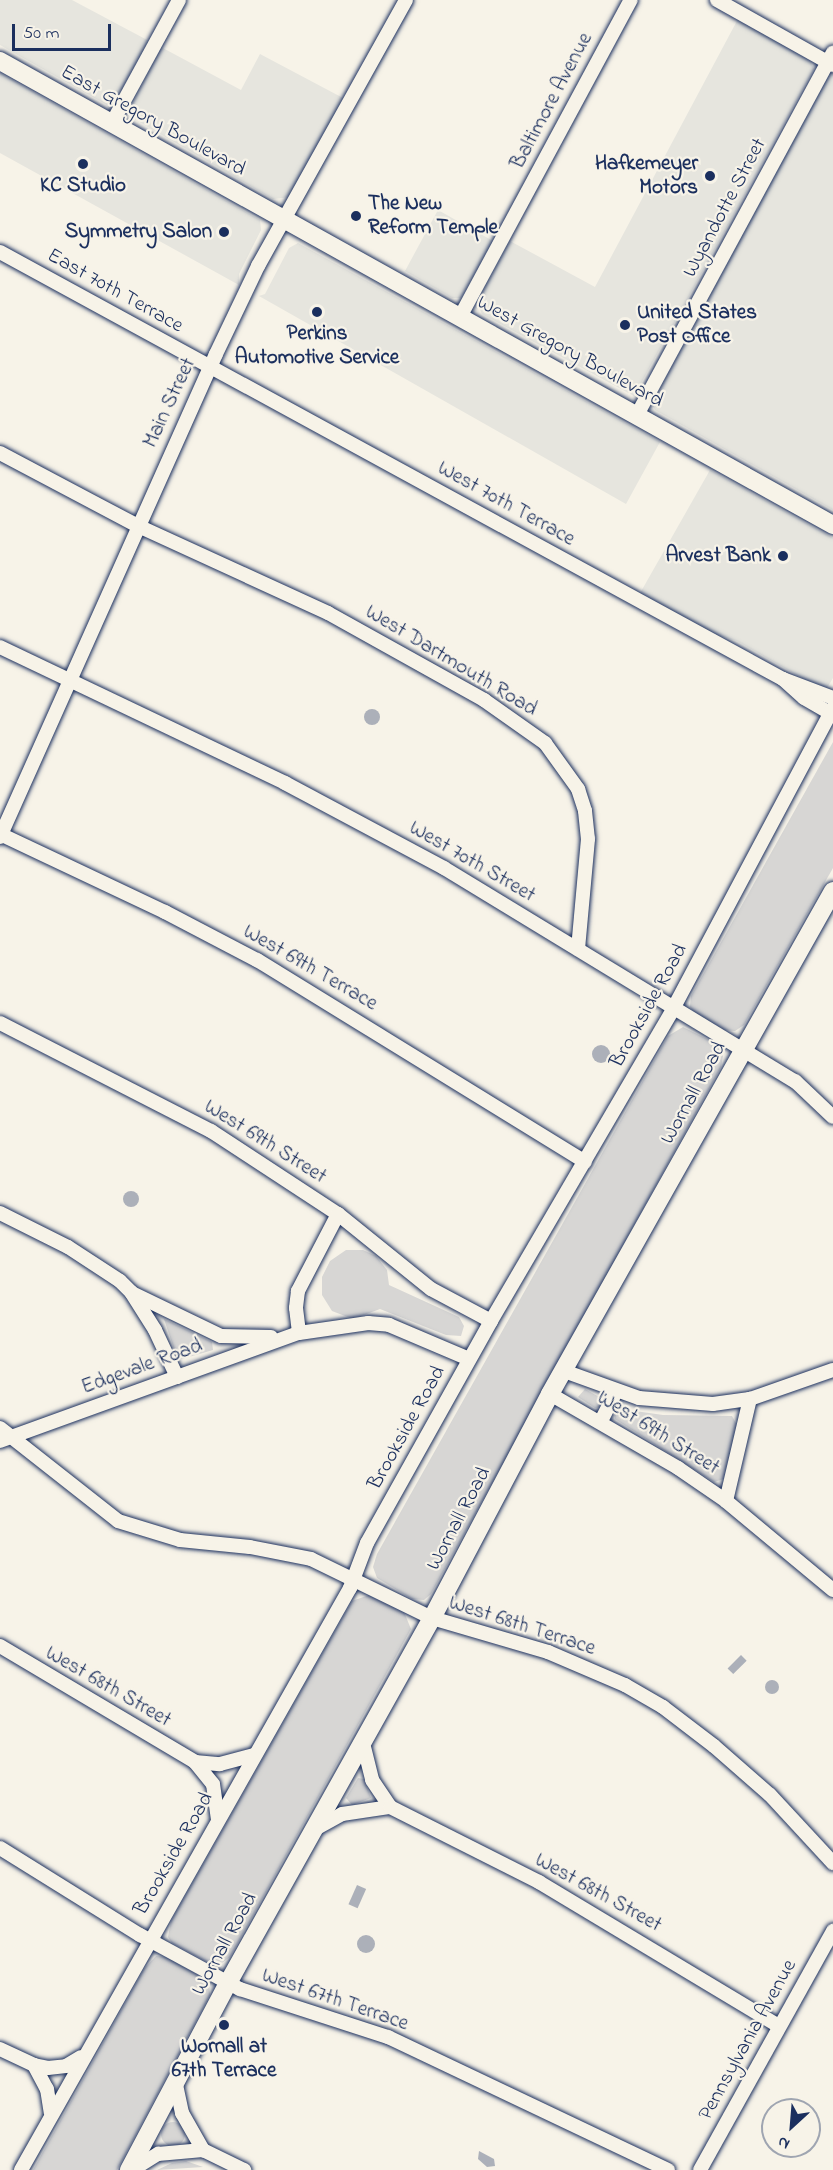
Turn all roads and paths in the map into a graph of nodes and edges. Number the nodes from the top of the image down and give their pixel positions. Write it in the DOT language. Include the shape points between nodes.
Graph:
graph roads {
  1 [pos="179,0"];
  2 [pos="406,0"];
  3 [pos="631,0"];
  4 [pos="717,0"];
  5 [pos="831,60"];
  6 [pos="0,61"];
  7 [pos="112,123"];
  8 [pos="284,219"];
  9 [pos="0,252"];
  10 [pos="460,317"];
  11 [pos="209,367"];
  12 [pos="637,415"];
  13 [pos="0,453"];
  14 [pos="136,525"];
  15 [pos="833,525"];
  16 [pos="0,646"];
  17 [pos="69,679"];
  18 [pos="783,679"];
  19 [pos="833,698"];
  20 [pos="831,710"];
  21 [pos="0,835"];
  22 [pos="831,899"];
  23 [pos="578,949"];
  24 [pos="673,1009"];
  25 [pos="0,1023"];
  26 [pos="744,1050"];
  27 [pos="833,1116"];
  28 [pos="585,1162"];
  29 [pos="0,1214"];
  30 [pos="338,1214"];
  31 [pos="131,1292"];
  32 [pos="491,1321"];
  33 [pos="299,1333"];
  34 [pos="469,1359"];
  35 [pos="833,1370"];
  36 [pos="564,1371"];
  37 [pos="177,1377"];
  38 [pos="616,1391"];
  39 [pos="559,1398"];
  40 [pos="750,1399"];
  41 [pos="601,1421"];
  42 [pos="0,1428"];
  43 [pos="7,1439"];
  44 [pos="726,1501"];
  45 [pos="354,1577"];
  46 [pos="833,1590"];
  47 [pos="432,1618"];
  48 [pos="0,1646"];
  49 [pos="363,1743"];
  50 [pos="254,1755"];
  51 [pos="195,1762"];
  52 [pos="390,1808"];
  53 [pos="218,1820"];
  54 [pos="317,1828"];
  55 [pos="0,1848"];
  56 [pos="833,1863"];
  57 [pos="833,1931"];
  58 [pos="149,1940"];
  59 [pos="228,1983"];
  60 [pos="779,2026"];
  61 [pos="0,2049"];
  62 [pos="82,2056"];
  63 [pos="34,2065"];
  64 [pos="175,2080"];
  65 [pos="51,2113"];
  66 [pos="202,2150"];
  67 [pos="21,2170"];
  68 [pos="130,2170"];
  69 [pos="244,2170"];
  70 [pos="668,2170"];
  71 [pos="700,2170"];
  1 -- 7 [label="street"];
  2 -- 8 [label="street, Main Street"];
  3 -- 10 [label="street, Baltimore Avenue"];
  4 -- 5 [label="street"];
  5 -- 12 [label="street, Wyandotte Street"];
  6 -- 7 [label="main road, East Gregory Boulevard"];
  7 -- 8 [label="main road, East Gregory Boulevard"];
  8 -- 10 [label="main road, West Gregory Boulevard"];
  8 -- 11 [label="street, Main Street"];
  9 -- 11 [label="street, East 70th Terrace"];
  10 -- 12 [label="main road, West Gregory Boulevard"];
  11 -- 14 [label="street, Main Street"];
  11 -- 18 [label="street, West 70th Terrace"];
  12 -- 15 [label="main road, West Gregory Boulevard"];
  13 -- 14 [label="street, West Dartmouth Road"];
  14 -- 17 [label="street, Main Street"];
  14 -- 23 [label="street, West Dartmouth Road" via="328,613 484,700 545,743 578,789 585,811 588,839"];
  16 -- 17 [label="street, West 70th Street"];
  17 -- 21 [label="street, Main Street"];
  17 -- 23 [label="street, West 70th Street" via="381,833"];
  18 -- 19 [label="street, West 70th Terrace"];
  18 -- 20 [label="street, West 70th Terrace" via="804,698"];
  20 -- 24 [label="street, Brookside Road"];
  21 -- 28 [label="street, West 69th Terrace" via="165,912 256,960"];
  22 -- 26 [label="main road, Wornall Road"];
  23 -- 24 [label="street, West 70th Street"];
  24 -- 26 [label="street, West 70th Street"];
  24 -- 28 [label="street, Brookside Road"];
  25 -- 30 [label="street, West 69th Street" via="211,1131"];
  26 -- 27 [label="street, West 70th Street" via="795,1081"];
  26 -- 36 [label="main road, Wornall Road"];
  28 -- 32 [label="street, Brookside Road"];
  29 -- 31 [label="street" via="76,1252"];
  30 -- 32 [label="street, West 69th Street" via="408,1273"];
  30 -- 33 [label="street" via="298,1291"];
  31 -- 33 [label="street" via="221,1335 254,1339"];
  31 -- 37 [label="street"];
  32 -- 34 [label="street, Brookside Road"];
  33 -- 34 [label="street, Edgevale Road" via="368,1323 389,1325"];
  33 -- 37 [label="street, Edgevale Road"];
  34 -- 45 [label="street, Brookside Road" via="367,1543"];
  35 -- 40 [label="street"];
  36 -- 38 [label="street"];
  36 -- 39 [label="main road, Wornall Road"];
  37 -- 43 [label="street, Edgevale Road"];
  38 -- 40 [label="street" via="677,1404"];
  38 -- 41 [label="street"];
  39 -- 41 [label="street, West 69th Street"];
  39 -- 47 [label="main road, Wornall Road"];
  40 -- 44 [label="street, West 69th Street"];
  41 -- 44 [label="street, West 69th Street"];
  42 -- 43 [label="street, West 68th Terrace"];
  43 -- 45 [label="street, West 68th Terrace" via="118,1521 180,1540 292,1554"];
  44 -- 46 [label="street, West 69th Street"];
  45 -- 47 [label="street, West 68th Terrace"];
  45 -- 50 [label="street, Brookside Road"];
  47 -- 49 [label="main road, Wornall Road"];
  47 -- 56 [label="street, West 68th Terrace" via="548,1652 625,1685 663,1707 770,1795"];
  48 -- 51 [label="street, West 68th Street"];
  49 -- 52 [label="street" via="372,1780"];
  49 -- 54 [label="main road, Wornall Road"];
  50 -- 51 [label="street, West 68th Street" via="219,1764"];
  50 -- 53 [label="street, Brookside Road"];
  51 -- 53 [label="street, West 68th Street" via="213,1784"];
  52 -- 54 [label="street" via="342,1814"];
  52 -- 60 [label="street, West 68th Street" via="539,1882"];
  53 -- 58 [label="street, Brookside Road"];
  54 -- 59 [label="main road, Wornall Road"];
  55 -- 58 [label="street, West 67th Terrace"];
  57 -- 60 [label="street, Pennsylvania Avenue"];
  58 -- 59 [label="street, West 67th Terrace"];
  58 -- 62 [label="street, Brookside Road"];
  59 -- 64 [label="main road, Wornall Road"];
  59 -- 70 [label="street, West 67th Terrace" via="388,2037"];
  60 -- 71 [label="street, Pennsylvania Avenue"];
  61 -- 63 [label="street"];
  62 -- 63 [label="street" via="57,2068"];
  62 -- 65 [label="street, Brookside Road"];
  63 -- 65 [label="street" via="47,2089"];
  64 -- 66 [label="street" via="182,2113"];
  64 -- 68 [label="main road, Wornall Road"];
  65 -- 67 [label="street, Brookside Road"];
  66 -- 68 [label="street" via="158,2154"];
  66 -- 69 [label="street"];
}
